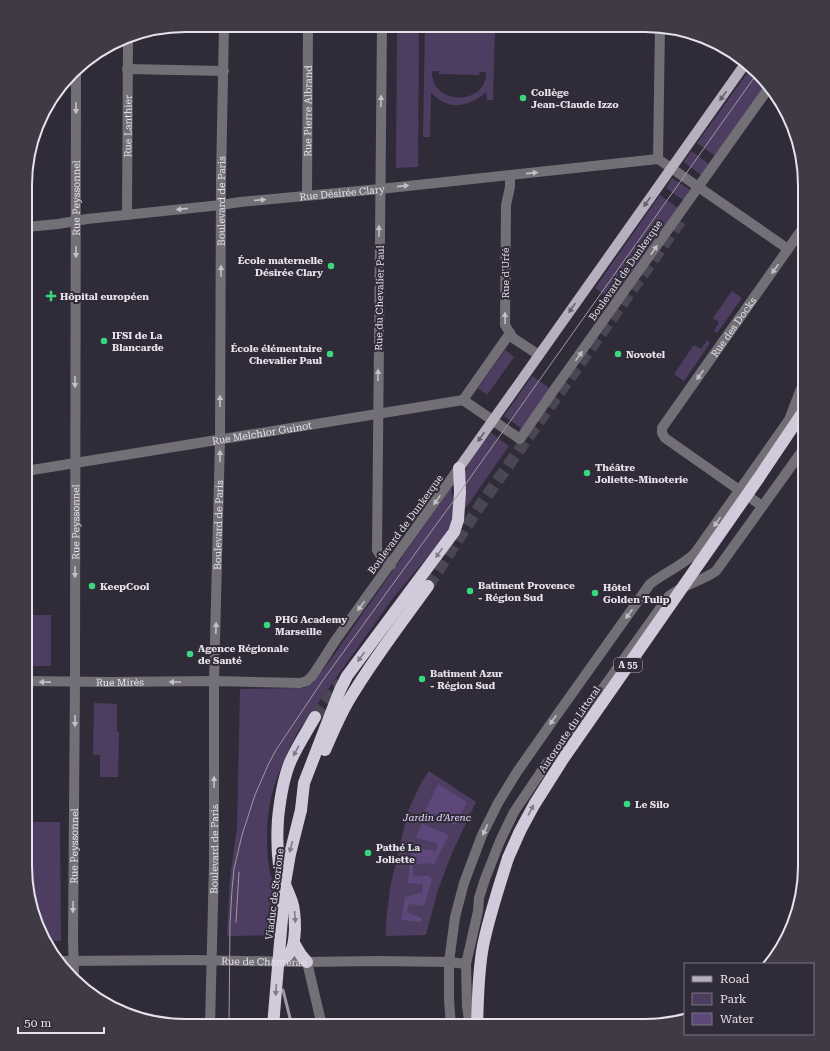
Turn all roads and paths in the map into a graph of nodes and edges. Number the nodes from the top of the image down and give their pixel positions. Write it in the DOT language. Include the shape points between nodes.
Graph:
graph roads {
  1 [pos="224,32"];
  2 [pos="308,32"];
  3 [pos="382,32"];
  4 [pos="660,32"];
  5 [pos="128,44"];
  6 [pos="743,67"];
  7 [pos="128,69"];
  8 [pos="224,71"];
  9 [pos="76,78"];
  10 [pos="766,91"];
  11 [pos="658,159"];
  12 [pos="671,168"];
  13 [pos="510,175"];
  14 [pos="699,187"];
  15 [pos="380,189"];
  16 [pos="307,196"];
  17 [pos="221,205"];
  18 [pos="127,215"];
  19 [pos="76,221"];
  20 [pos="32,226"];
  21 [pos="798,235"];
  22 [pos="788,249"];
  23 [pos="510,333"];
  24 [pos="539,355"];
  25 [pos="798,396"];
  26 [pos="463,400"];
  27 [pos="377,414"];
  28 [pos="798,419"];
  29 [pos="493,420"];
  30 [pos="798,429"];
  31 [pos="220,440"];
  32 [pos="798,457"];
  33 [pos="75,463"];
  34 [pos="460,468"];
  35 [pos="32,470"];
  36 [pos="758,479"];
  37 [pos="740,490"];
  38 [pos="762,506"];
  39 [pos="391,565"];
  40 [pos="428,586"];
  41 [pos="32,681"];
  42 [pos="214,681"];
  43 [pos="75,682"];
  44 [pos="315,717"];
  45 [pos="332,724"];
  46 [pos="294,944"];
  47 [pos="66,961"];
  48 [pos="73,961"];
  49 [pos="212,961"];
  50 [pos="278,961"];
  51 [pos="307,962"];
  52 [pos="448,962"];
  53 [pos="466,964"];
  54 [pos="74,971"];
  55 [pos="210,1019"];
  56 [pos="273,1019"];
  57 [pos="320,1019"];
  58 [pos="450,1019"];
  59 [pos="469,1019"];
  60 [pos="477,1019"];
  1 -- 8 [label="street, Boulevard de Paris"];
  2 -- 16 [label="street, Rue Pierre Albrand"];
  15 -- 3 [label="street, Rue du Chevalier Paul, one-way"];
  4 -- 11 [label="street"];
  5 -- 7 [label="street, Rue Lanthier"];
  6 -- 12 [label="main road, Boulevard de Dunkerque, one-way"];
  7 -- 8 [label="street"];
  7 -- 18 [label="street, Rue Lanthier"];
  8 -- 17 [label="street, Boulevard de Paris"];
  9 -- 19 [label="street, Rue Peyssonnel, one-way"];
  10 -- 14 [label="street, Boulevard de Dunkerque"];
  11 -- 12 [label="street"];
  13 -- 11 [label="street, Rue Désirée Clary, one-way"];
  12 -- 14 [label="street"];
  12 -- 24 [label="main road, Boulevard de Dunkerque, one-way"];
  15 -- 13 [label="street, Rue Désirée Clary, one-way"];
  23 -- 13 [label="street, Rue d'Urfé, one-way" via="505,325 506,205"];
  14 -- 22 [label="street"];
  29 -- 14 [label="street, Boulevard de Dunkerque, one-way" via="520,439"];
  15 -- 16 [label="street, Rue Désirée Clary"];
  27 -- 15 [label="street, Rue du Chevalier Paul, one-way"];
  17 -- 16 [label="street, Rue Désirée Clary, one-way"];
  17 -- 18 [label="street, Rue Désirée Clary, one-way"];
  31 -- 17 [label="street, Boulevard de Paris, one-way"];
  18 -- 19 [label="street, Rue Désirée Clary"];
  19 -- 20 [label="street, Rue Désirée Clary"];
  19 -- 33 [label="street, Rue Peyssonnel, one-way"];
  21 -- 22 [label="street, Rue des Docks"];
  22 -- 37 [label="street, Rue des Docks, one-way" via="662,428 665,438"];
  23 -- 24 [label="street" via="513,338"];
  23 -- 26 [label="street"];
  24 -- 29 [label="main road, Boulevard de Dunkerque"];
  25 -- 37 [label="street" via="789,420"];
  26 -- 27 [label="street, Rue Melchior Guinot"];
  26 -- 29 [label="street"];
  27 -- 31 [label="street, Rue Melchior Guinot"];
  27 -- 39 [label="street, Rue du Chevalier Paul" via="377,550"];
  28 -- 36 [label="highway"];
  29 -- 34 [label="main road, Boulevard de Dunkerque, one-way"];
  30 -- 36 [label="highway"];
  31 -- 33 [label="street, Rue Melchior Guinot"];
  42 -- 31 [label="street, Boulevard de Paris, one-way"];
  32 -- 38 [label="street"];
  33 -- 35 [label="street, Rue Melchior Guinot"];
  33 -- 43 [label="street, Rue Peyssonnel, one-way"];
  34 -- 39 [label="street, Boulevard de Dunkerque, one-way"];
  34 -- 45 [label="highway, one-way" via="458,520 454,532 347,676"];
  60 -- 36 [label="highway, Autoroute du Littoral / A 55, one-way, bridge" via="483,948 493,905 508,858 520,831 563,759"];
  37 -- 38 [label="street"];
  37 -- 52 [label="street, one-way" via="695,553 687,561 650,584 517,772 482,835 464,883 455,917"];
  38 -- 53 [label="street" via="716,571 669,596 568,740 546,763 514,812 500,841 479,898"];
  39 -- 42 [label="street, Boulevard de Dunkerque, one-way" via="307,681"];
  40 -- 45 [label="highway"];
  43 -- 41 [label="street, Rue Mirès, one-way"];
  42 -- 43 [label="street, Rue Mirès, one-way"];
  49 -- 42 [label="street, Boulevard de Paris, one-way"];
  43 -- 48 [label="street, Rue Peyssonnel, one-way"];
  44 -- 46 [label="highway, one-way" via="286,773 278,819 279,866 296,916"];
  45 -- 56 [label="highway, Viaduc de Storione, one-way, bridge" via="301,810 290,854 285,883"];
  46 -- 50 [label="highway" via="285,959"];
  46 -- 51 [label="highway"];
  47 -- 48 [label="street, Rue de Chanterac"];
  48 -- 49 [label="street, Rue de Chanterac"];
  48 -- 54 [label="street, Rue Peyssonnel"];
  49 -- 50 [label="street, Rue de Chanterac"];
  49 -- 55 [label="street, Boulevard de Paris"];
  50 -- 51 [label="street, Rue de Chanterac"];
  51 -- 52 [label="street, Rue de Chanterac"];
  51 -- 57 [label="street"];
  52 -- 53 [label="street, Rue de Chanterac"];
  52 -- 58 [label="street"];
  53 -- 59 [label="street"];
}
